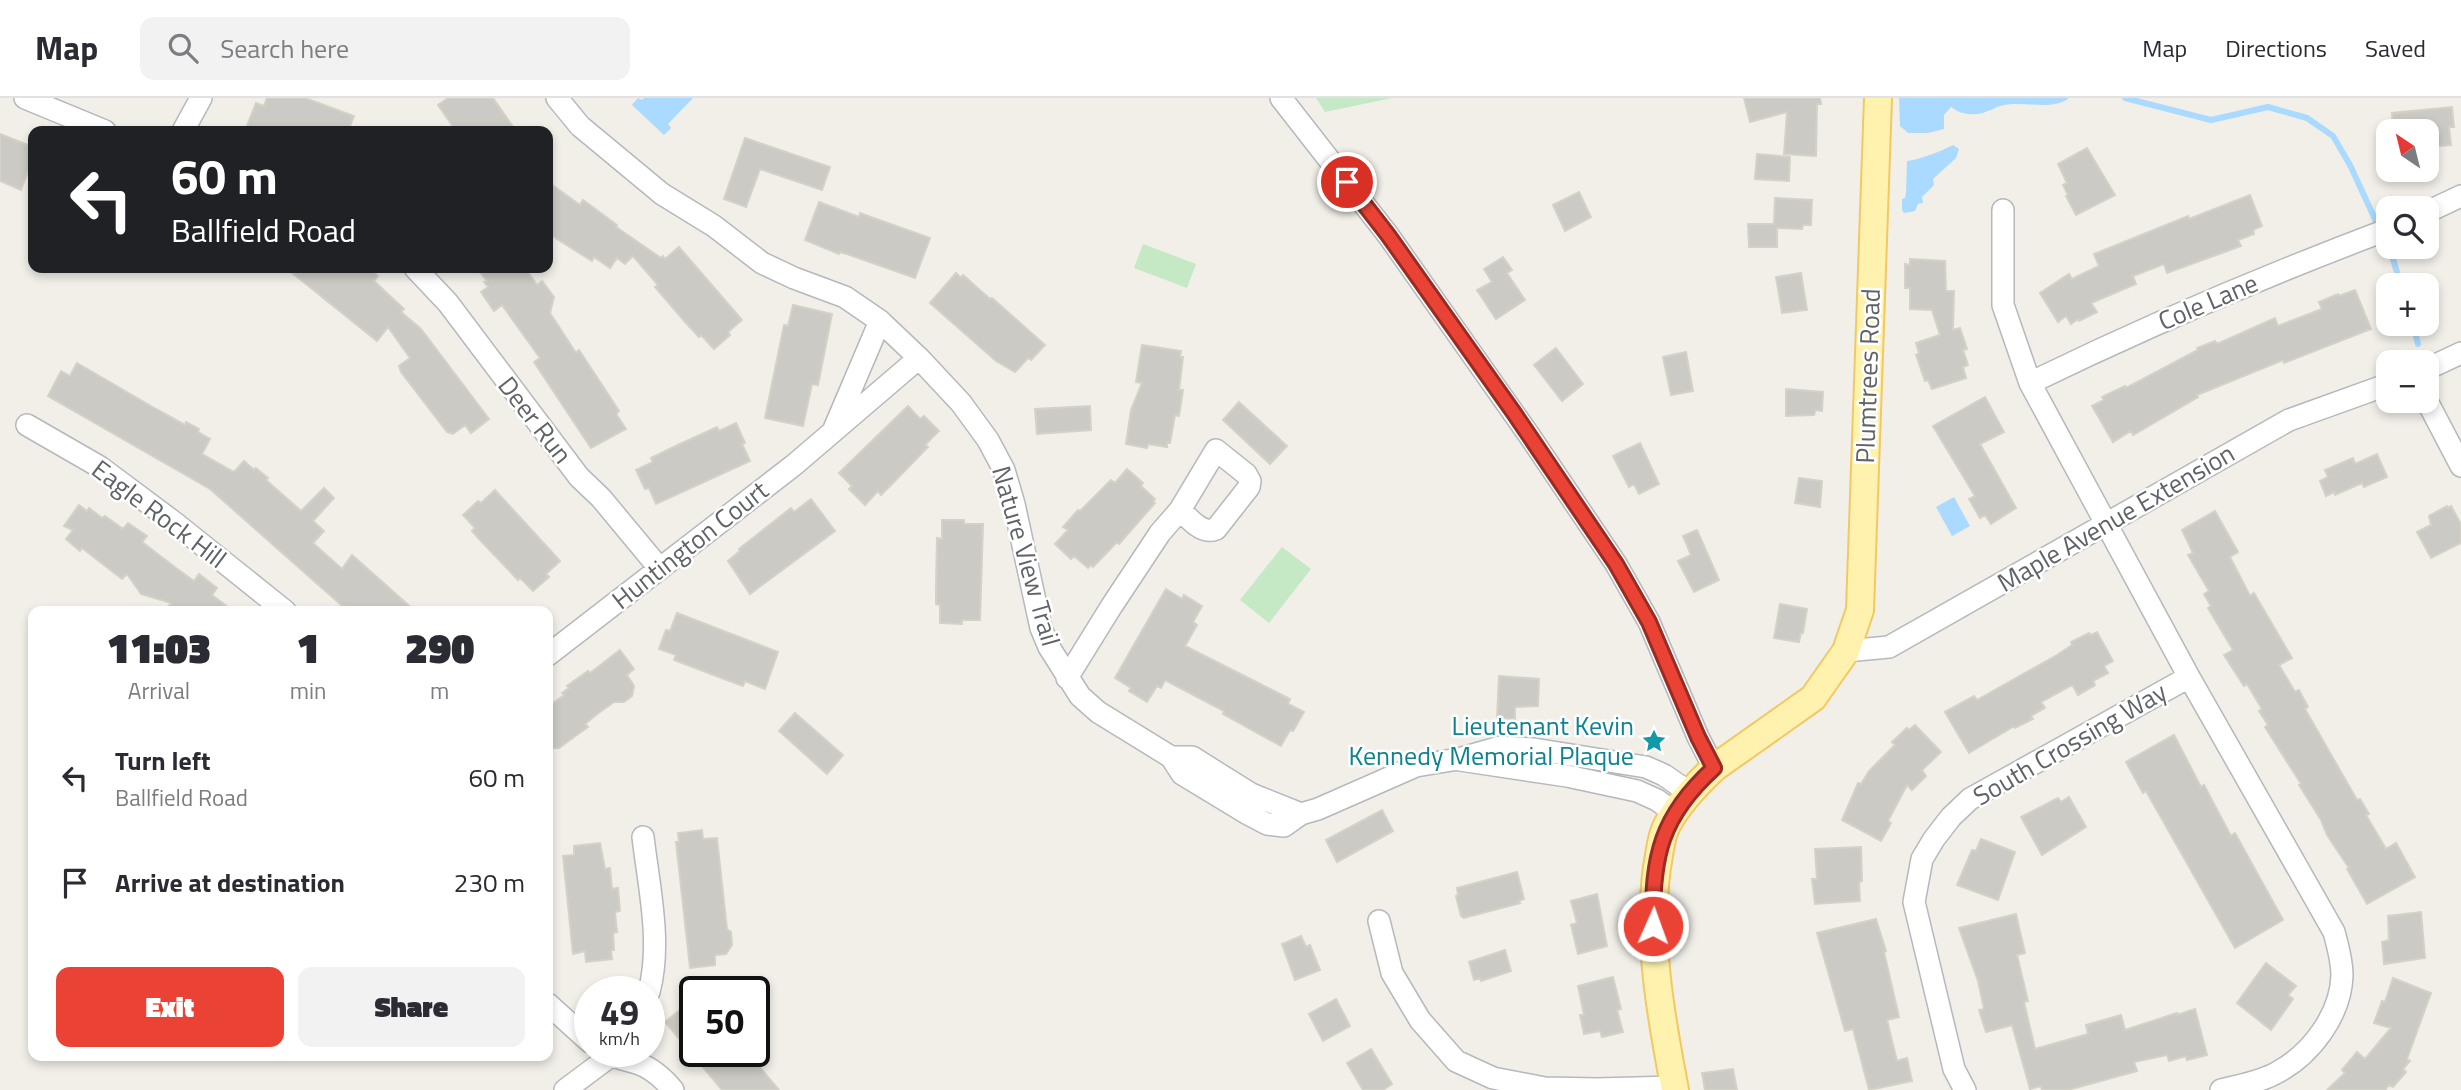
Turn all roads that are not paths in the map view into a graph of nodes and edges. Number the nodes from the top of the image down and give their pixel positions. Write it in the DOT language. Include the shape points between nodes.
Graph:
graph roads {
  1 [pos="25,98"];
  2 [pos="201,98"];
  3 [pos="558,98"];
  4 [pos="1281,98"];
  5 [pos="1878,98"];
  6 [pos="93,126"];
  7 [pos="186,126"];
  8 [pos="2461,196"];
  9 [pos="2439,206"];
  10 [pos="2003,210"];
  11 [pos="2376,234"];
  12 [pos="420,273"];
  13 [pos="880,321"];
  14 [pos="2461,353"];
  15 [pos="919,358"];
  16 [pos="2439,363"];
  17 [pos="2030,383"];
  18 [pos="2376,389"];
  19 [pos="2433,413"];
  20 [pos="27,425"];
  21 [pos="832,434"];
  22 [pos="2461,466"];
  23 [pos="1180,510"];
  24 [pos="2105,524"];
  25 [pos="660,569"];
  26 [pos="279,606"];
  27 [pos="553,651"];
  28 [pos="1846,651"];
  29 [pos="2189,677"];
  30 [pos="1067,678"];
  31 [pos="1714,768"];
  32 [pos="1683,803"];
  33 [pos="643,837"];
  34 [pos="1378,922"];
  35 [pos="653,976"];
  36 [pos="553,1009"];
  37 [pos="574,1028"];
  38 [pos="594,1067"];
  39 [pos="646,1067"];
  40 [pos="1674,1088"];
  41 [pos="565,1090"];
  42 [pos="673,1090"];
  43 [pos="1965,1090"];
  44 [pos="2221,1090"];
  1 -- 6 [label="street"];
  2 -- 7 [label="street"];
  3 -- 13 [label="street, Nature View Trail" via="580,126 662,194 762,263 845,297"];
  4 -- 31 [label="street" via="1388,235 1616,564 1649,622"];
  5 -- 28 [label="main road, Plumtrees Road" via="1860,610"];
  8 -- 9 [label="street"];
  10 -- 17 [label="street, South Crossing Way" via="2003,305"];
  11 -- 17 [label="street, Cole Lane" via="2126,336"];
  12 -- 25 [label="street, Deer Run" via="448,303 579,477"];
  13 -- 15 [label="street, Nature View Trail"];
  13 -- 21 [label="street, Huntington Court"];
  14 -- 16 [label="street"];
  15 -- 21 [label="street, Huntington Court"];
  15 -- 30 [label="street, Nature View Trail" via="968,412 1004,470 1041,628"];
  17 -- 24 [label="street, South Crossing Way"];
  18 -- 24 [label="street, Maple Avenue Extension" via="2289,420"];
  19 -- 22 [label="street"];
  20 -- 26 [label="street, Eagle Rock Hill" via="100,467"];
  21 -- 25 [label="street, Huntington Court"];
  23 -- 30 [label="street" via="1160,533"];
  24 -- 28 [label="street, Maple Avenue Extension" via="1889,647"];
  24 -- 29 [label="street, South Crossing Way"];
  25 -- 27 [label="street, Huntington Court"];
  28 -- 31 [label="main road, Plumtrees Road" via="1813,698"];
  29 -- 43 [label="street, South Crossing Way" via="1970,799 1951,817 1922,859 1914,902 1954,1069"];
  29 -- 44 [label="street, South Crossing Way" via="2334,932 2341,957 2342,978 2334,1008 2320,1035 2299,1059 2260,1080"];
  30 -- 32 [label="street, Nature View Trail" via="1097,712 1171,757 1182,774 1267,824 1284,826 1301,814 1416,766 1500,747 1646,768 1664,775"];
  31 -- 32 [label="main road, Plumtrees Road"];
  32 -- 40 [label="main road, Plumtrees Road" via="1661,839 1653,900 1653,952"];
  33 -- 35 [label="street" via="654,940"];
  34 -- 40 [label="street" via="1392,974 1420,1020 1456,1061 1493,1078 1545,1088"];
  36 -- 37 [label="street"];
  38 -- 41 [label="street"];
  39 -- 42 [label="street"];
}
